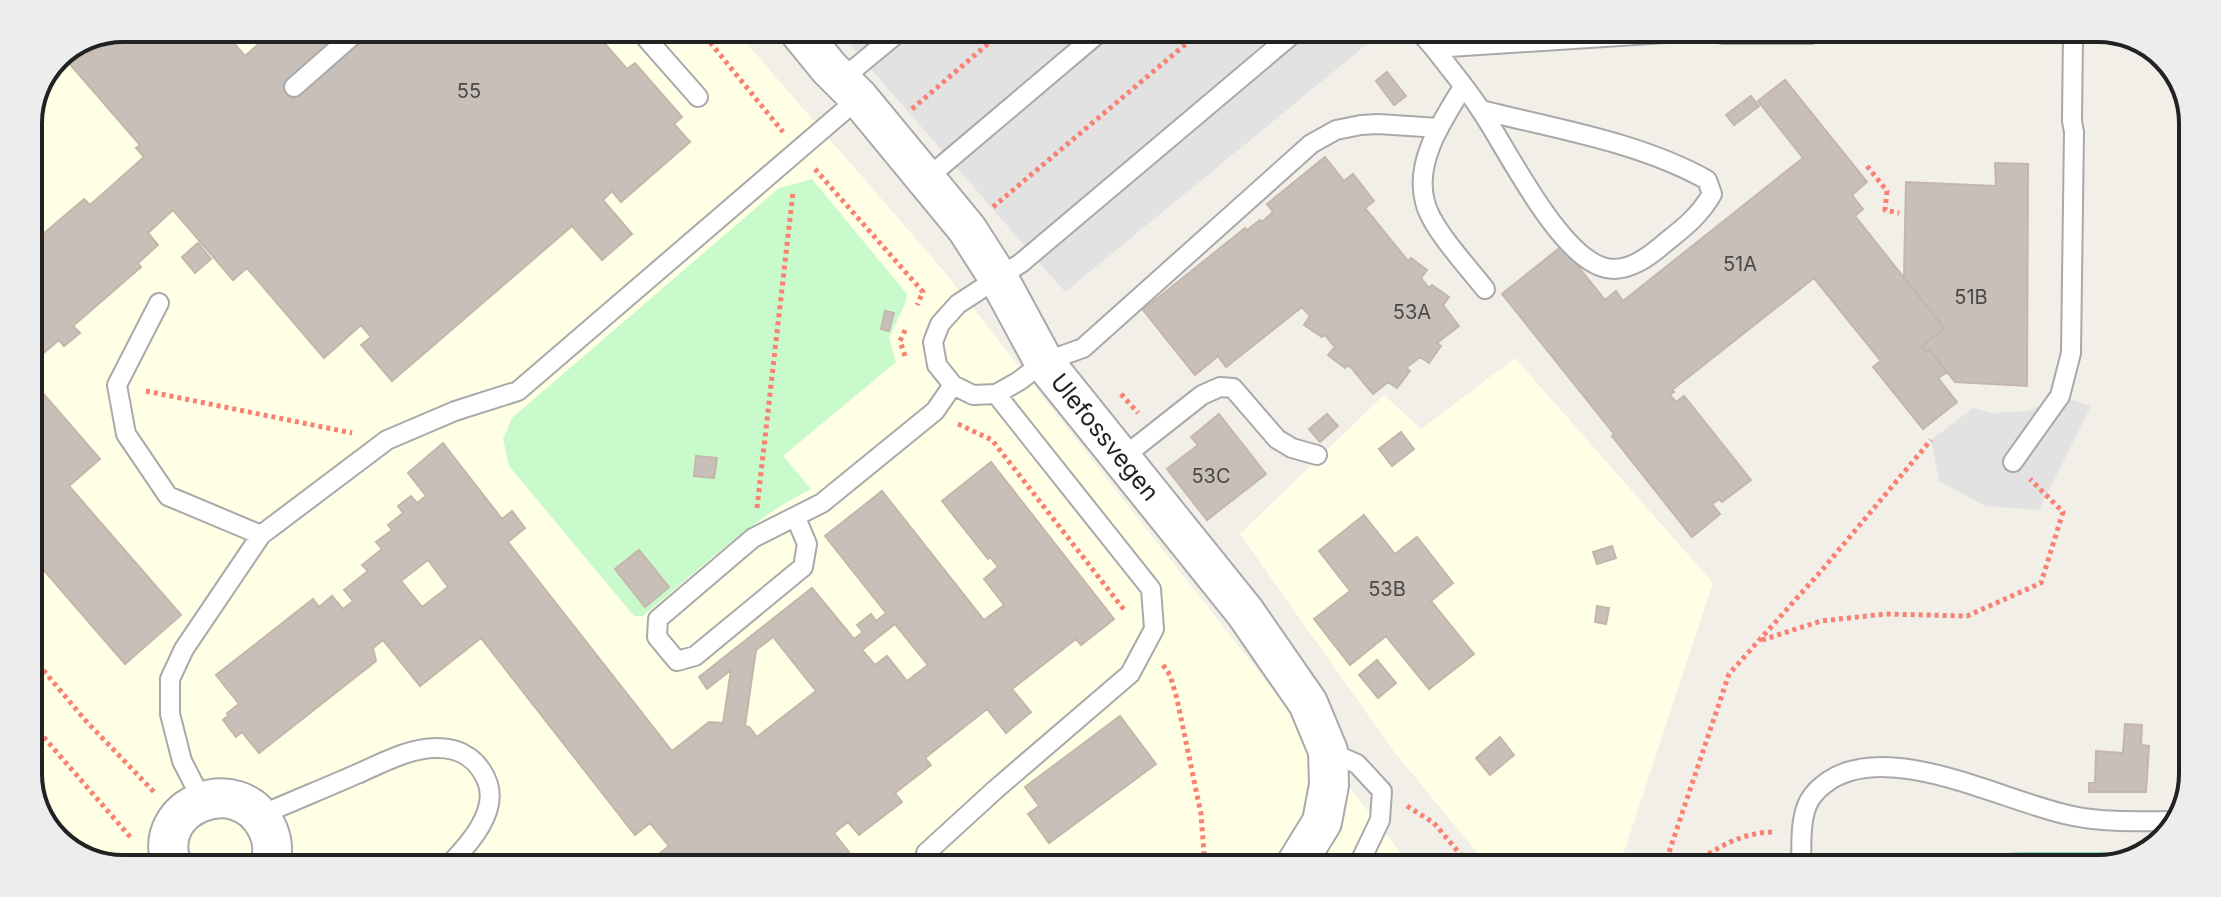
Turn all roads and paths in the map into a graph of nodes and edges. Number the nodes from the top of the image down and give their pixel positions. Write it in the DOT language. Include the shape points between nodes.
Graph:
graph roads {
  1 [pos="345,42"];
  2 [pos="650,42"];
  3 [pos="710,42"];
  4 [pos="808,42"];
  5 [pos="891,42"];
  6 [pos="990,42"];
  7 [pos="1088,42"];
  8 [pos="1188,42"];
  9 [pos="1283,42"];
  10 [pos="1429,42"];
  11 [pos="1527,42"];
  12 [pos="2073,42"];
  13 [pos="1434,48"];
  14 [pos="294,87"];
  15 [pos="1463,87"];
  16 [pos="850,89"];
  17 [pos="698,97"];
  18 [pos="1481,110"];
  19 [pos="903,117"];
  20 [pos="1439,128"];
  21 [pos="786,135"];
  22 [pos="1867,166"];
  23 [pos="815,169"];
  24 [pos="804,176"];
  25 [pos="926,179"];
  26 [pos="794,184"];
  27 [pos="986,213"];
  28 [pos="1899,213"];
  29 [pos="999,279"];
  30 [pos="1485,289"];
  31 [pos="159,303"];
  32 [pos="1044,362"];
  33 [pos="117,385"];
  34 [pos="953,385"];
  35 [pos="996,394"];
  36 [pos="387,440"];
  37 [pos="1931,440"];
  38 [pos="1317,455"];
  39 [pos="1122,458"];
  40 [pos="2013,462"];
  41 [pos="796,518"];
  42 [pos="756,521"];
  43 [pos="261,535"];
  44 [pos="1148,641"];
  45 [pos="1759,641"];
  46 [pos="42,669"];
  47 [pos="42,735"];
  48 [pos="1328,751"];
  49 [pos="1382,791"];
  50 [pos="191,808"];
  51 [pos="261,815"];
  52 [pos="2164,821"];
  53 [pos="1803,838"];
  54 [pos="137,844"];
  55 [pos="169,855"];
  56 [pos="272,855"];
  57 [pos="459,855"];
  58 [pos="926,855"];
  59 [pos="1204,855"];
  60 [pos="1302,855"];
  61 [pos="1363,855"];
  62 [pos="1461,855"];
  63 [pos="1668,855"];
  64 [pos="1706,855"];
  65 [pos="1802,855"];
  1 -- 14 [label="lane"];
  2 -- 17 [label="lane"];
  3 -- 21 [label="path"];
  4 -- 16 [label="street, Ulefossvegen"];
  5 -- 16 [label="lane"];
  6 -- 19 [label="path"];
  7 -- 25 [label="lane"];
  8 -- 27 [label="path"];
  9 -- 29 [label="lane"];
  10 -- 13 [label="lane"];
  11 -- 13 [label="lane"];
  12 -- 40 [label="lane" via="2071,353 2060,396"];
  13 -- 15 [label="lane"];
  15 -- 18 [label="lane"];
  15 -- 20 [label="lane"];
  16 -- 25 [label="street, Ulefossvegen"];
  16 -- 36 [label="lane" via="518,391"];
  18 -- 18 [label="lane" via="1548,219 1571,246 1599,266 1632,266 1702,212 1712,194 1707,180 1681,165"];
  20 -- 30 [label="lane" via="1422,178 1425,204 1437,228"];
  20 -- 32 [label="lane" via="1361,125 1336,130 1311,144 1083,348"];
  22 -- 28 [label="path" via="1887,191 1885,210"];
  23 -- 24 [label="path"];
  25 -- 29 [label="street, Ulefossvegen"];
  26 -- 42 [label="path"];
  29 -- 32 [label="street, Ulefossvegen"];
  29 -- 34 [label="lane" via="958,304 940,324 933,342 937,365"];
  31 -- 33 [label="lane"];
  32 -- 35 [label="lane"];
  32 -- 39 [label="street, Ulefossvegen"];
  33 -- 36 [label="path"];
  33 -- 43 [label="lane" via="126,434 168,496"];
  34 -- 35 [label="lane" via="973,395"];
  34 -- 41 [label="lane" via="935,411"];
  35 -- 44 [label="lane" via="1151,589 1154,629"];
  36 -- 43 [label="lane"];
  37 -- 45 [label="path"];
  38 -- 39 [label="lane" via="1277,439 1233,388 1220,387 1202,395"];
  39 -- 48 [label="street, Ulefossvegen" via="1245,612 1308,703"];
  40 -- 45 [label="path" via="2063,512 2041,583 1967,616 1833,619"];
  41 -- 41 [label="lane" via="753,538 658,619 657,637 677,661 695,656 803,567 807,544"];
  43 -- 50 [label="lane" via="184,649 170,679 170,714"];
  44 -- 58 [label="lane" via="1130,674"];
  44 -- 59 [label="path" via="1170,675 1177,699"];
  45 -- 63 [label="path" via="1729,674"];
  46 -- 50 [label="path" via="152,791"];
  47 -- 54 [label="path"];
  48 -- 49 [label="lane" via="1357,764"];
  48 -- 60 [label="street, Ulefossvegen" via="1322,822"];
  49 -- 61 [label="lane" via="1380,820"];
  49 -- 62 [label="path" via="1434,823"];
  50 -- 51 [label="street" via="223,797 244,802"];
  50 -- 55 [label="street" via="170,835"];
  51 -- 56 [label="street" via="271,834"];
  51 -- 57 [label="lane" via="402,755 437,748 465,753 484,771 491,794 482,823"];
  52 -- 53 [label="lane" via="2071,816 1942,777 1891,766 1862,767 1841,773 1810,799"];
  53 -- 64 [label="path" via="1779,832 1749,835"];
  53 -- 65 [label="lane"];
}
